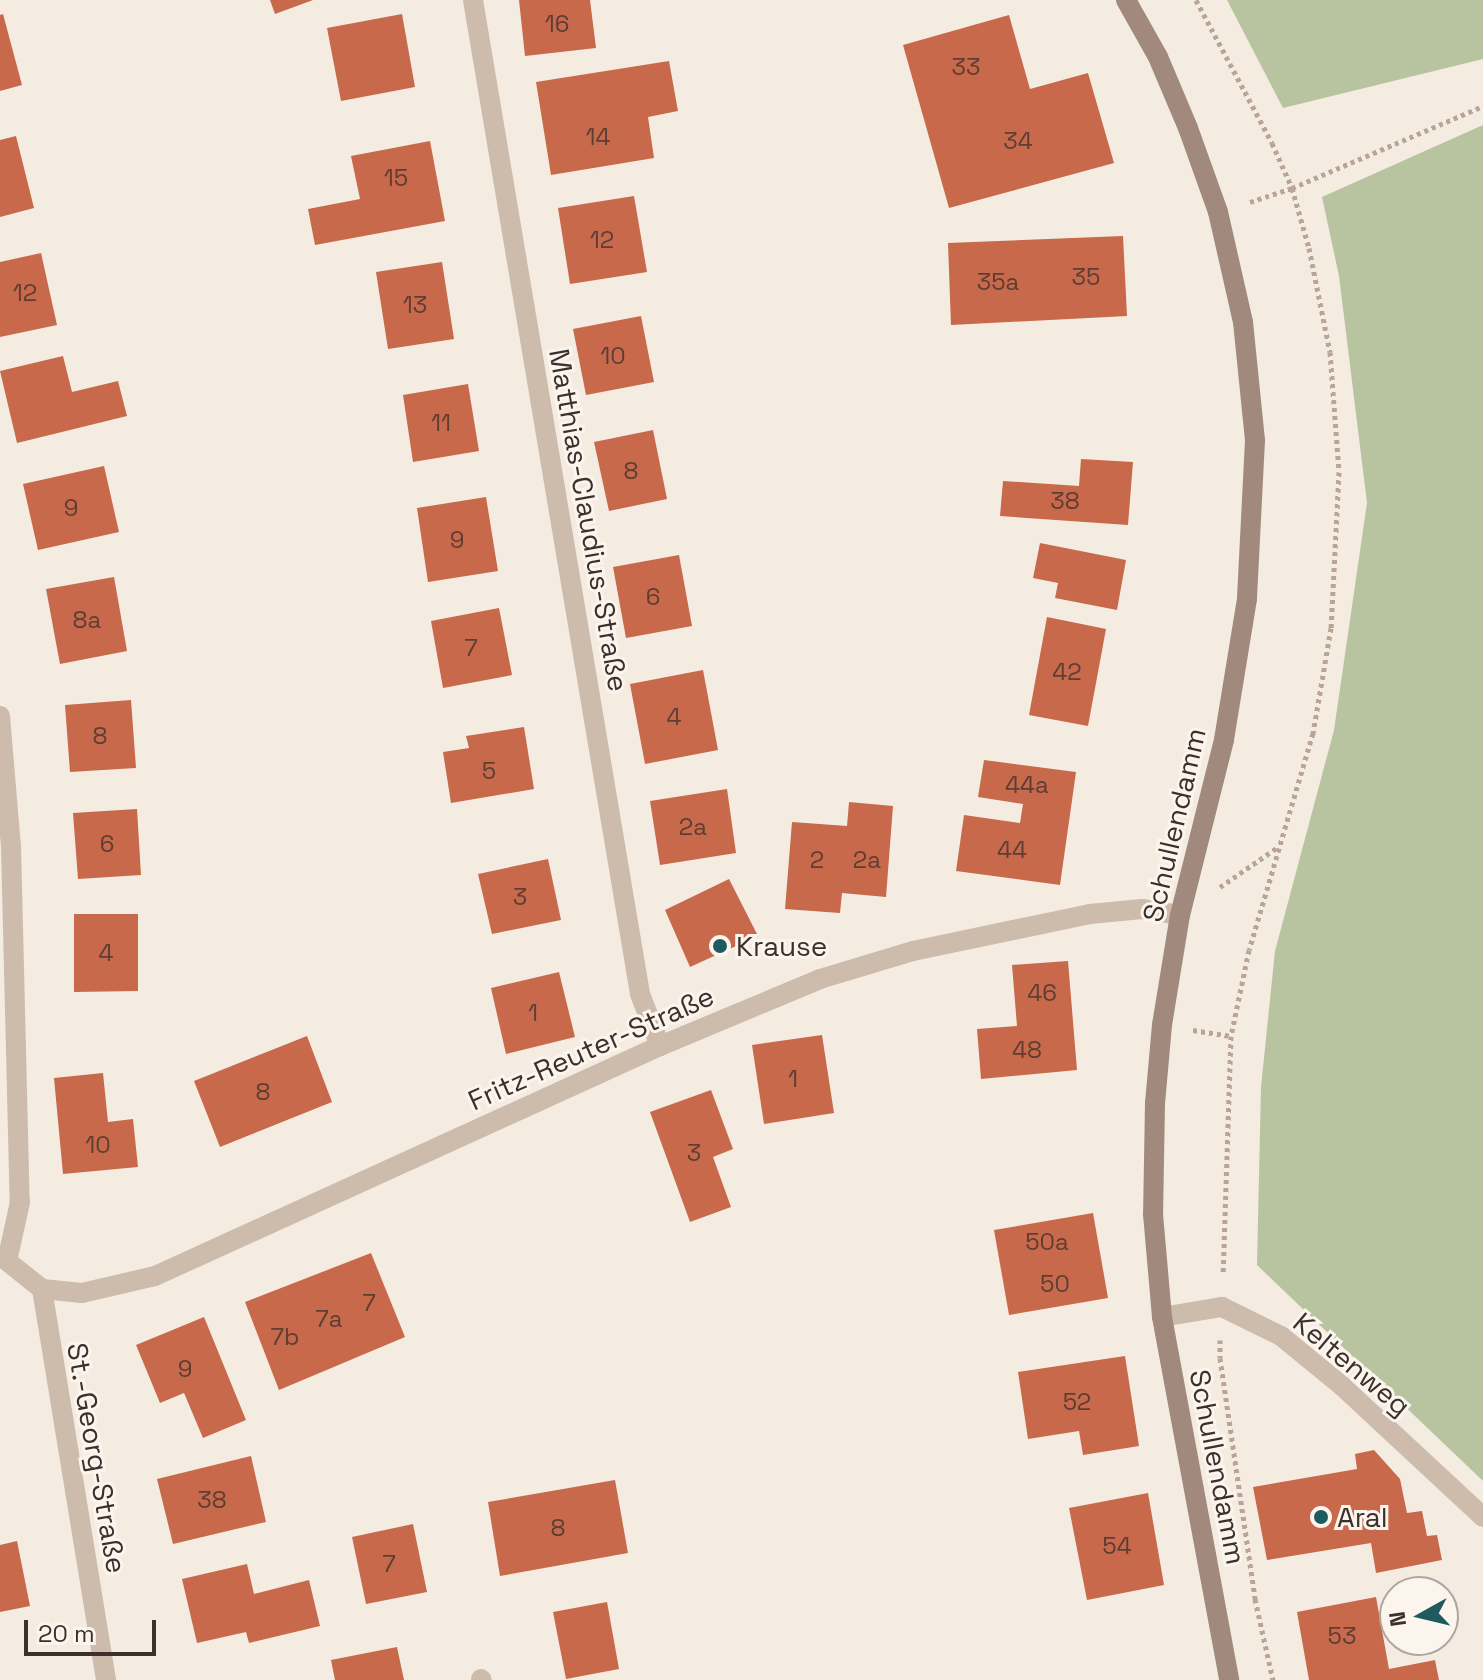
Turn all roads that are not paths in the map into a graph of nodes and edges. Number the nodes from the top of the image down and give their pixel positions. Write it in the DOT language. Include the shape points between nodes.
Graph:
graph roads {
  1 [pos="473,0"];
  2 [pos="1126,0"];
  3 [pos="0,716"];
  4 [pos="1180,915"];
  5 [pos="660,1046"];
  6 [pos="4,1262"];
  7 [pos="42,1289"];
  8 [pos="1162,1317"];
  9 [pos="1483,1517"];
  10 [pos="106,1680"];
  11 [pos="1229,1680"];
  1 -- 5 [label="street, Matthias-Claudius-Straße" via="640,994"];
  2 -- 4 [label="main road, Schullendamm" via="1176,99 1218,212 1243,322 1255,440 1247,599 1224,740"];
  3 -- 6 [label="street" via="11,846 20,1202"];
  4 -- 5 [label="street, Fritz-Reuter-Straße" via="1142,909 1090,914 913,951 820,979"];
  4 -- 8 [label="main road, Schullendamm" via="1155,1103 1153,1214"];
  5 -- 7 [label="street, Fritz-Reuter-Straße" via="155,1276 82,1293"];
  6 -- 7 [label="street"];
  7 -- 10 [label="street, St.-Georg-Straße"];
  8 -- 9 [label="street, Keltenweg" via="1222,1307 1281,1336"];
  8 -- 11 [label="main road, Schullendamm"];
}
